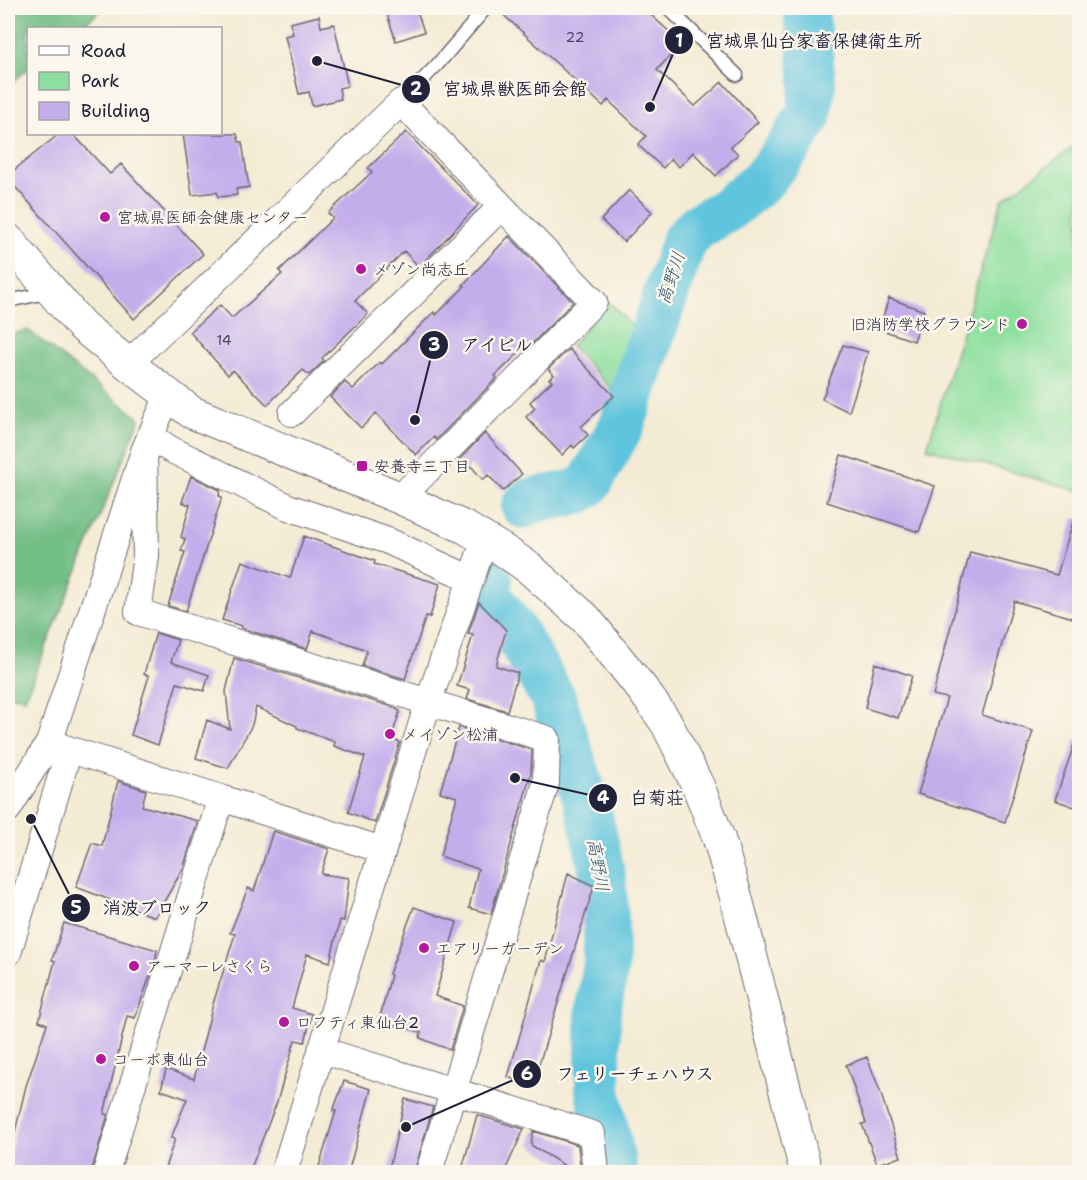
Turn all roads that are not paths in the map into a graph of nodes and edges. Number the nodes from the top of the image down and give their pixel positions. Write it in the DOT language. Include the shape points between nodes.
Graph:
graph roads {
  1 [pos="486,8"];
  2 [pos="668,8"];
  3 [pos="737,75"];
  4 [pos="400,102"];
  5 [pos="501,207"];
  6 [pos="8,240"];
  7 [pos="52,292"];
  8 [pos="8,302"];
  9 [pos="128,364"];
  10 [pos="168,395"];
  11 [pos="292,413"];
  12 [pos="147,443"];
  13 [pos="400,498"];
  14 [pos="485,538"];
  15 [pos="471,579"];
  16 [pos="428,702"];
  17 [pos="59,747"];
  18 [pos="221,798"];
  19 [pos="8,809"];
  20 [pos="382,850"];
  21 [pos="8,953"];
  22 [pos="321,1050"];
  23 [pos="454,1092"];
  24 [pos="106,1173"];
  25 [pos="284,1173"];
  26 [pos="429,1173"];
  27 [pos="597,1173"];
  28 [pos="806,1173"];
  1 -- 4 [label="lane"];
  2 -- 3 [label="lane"];
  4 -- 5 [label="street"];
  4 -- 9 [label="street"];
  5 -- 11 [label="street"];
  5 -- 13 [label="street" via="594,302"];
  6 -- 7 [label="street"];
  7 -- 8 [label="lane"];
  7 -- 9 [label="street" via="81,325"];
  9 -- 10 [label="street"];
  10 -- 12 [label="street"];
  10 -- 13 [label="street" via="191,412"];
  12 -- 15 [label="street" via="170,449 288,507 388,541"];
  12 -- 16 [label="street" via="146,556 138,612"];
  12 -- 17 [label="street"];
  13 -- 14 [label="street"];
  14 -- 15 [label="street"];
  14 -- 28 [label="street" via="529,568 586,619 643,690 685,759 719,839 736,897"];
  15 -- 16 [label="street"];
  16 -- 20 [label="street"];
  16 -- 23 [label="street" via="547,739 546,783"];
  17 -- 18 [label="street"];
  17 -- 19 [label="street"];
  17 -- 21 [label="street"];
  18 -- 20 [label="street"];
  18 -- 24 [label="street"];
  20 -- 22 [label="street"];
  22 -- 23 [label="street"];
  22 -- 25 [label="street"];
  23 -- 26 [label="street"];
  23 -- 27 [label="street" via="592,1134"];
}
